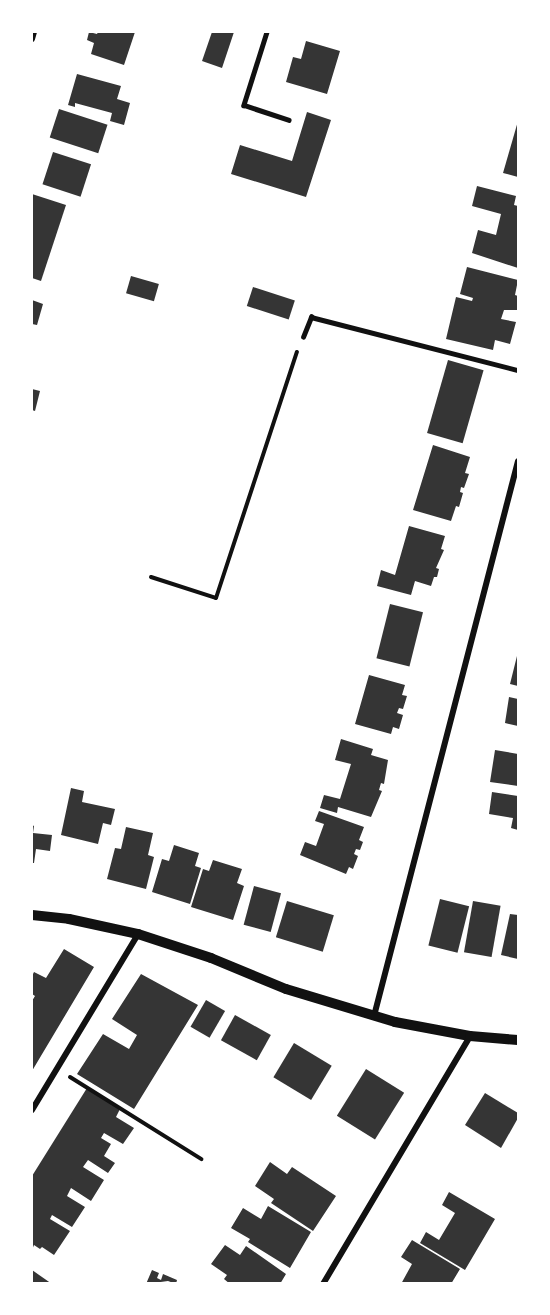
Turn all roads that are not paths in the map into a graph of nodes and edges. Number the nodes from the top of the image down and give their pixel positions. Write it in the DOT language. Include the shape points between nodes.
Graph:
graph roads {
  1 [pos="34,32"];
  2 [pos="267,32"];
  3 [pos="32,39"];
  4 [pos="289,120"];
  5 [pos="303,337"];
  6 [pos="519,370"];
  7 [pos="519,461"];
  8 [pos="32,915"];
  9 [pos="138,934"];
  10 [pos="374,1016"];
  11 [pos="470,1036"];
  12 [pos="519,1040"];
  13 [pos="32,1110"];
  14 [pos="323,1284"];
  1 -- 3 [label="street"];
  2 -- 4 [label="lane" via="244,105"];
  5 -- 6 [label="lane" via="310,317"];
  7 -- 10 [label="street"];
  8 -- 9 [label="street"];
  9 -- 10 [label="street" via="286,989"];
  9 -- 13 [label="street"];
  10 -- 11 [label="street"];
  11 -- 12 [label="street"];
  11 -- 14 [label="street"];
}
